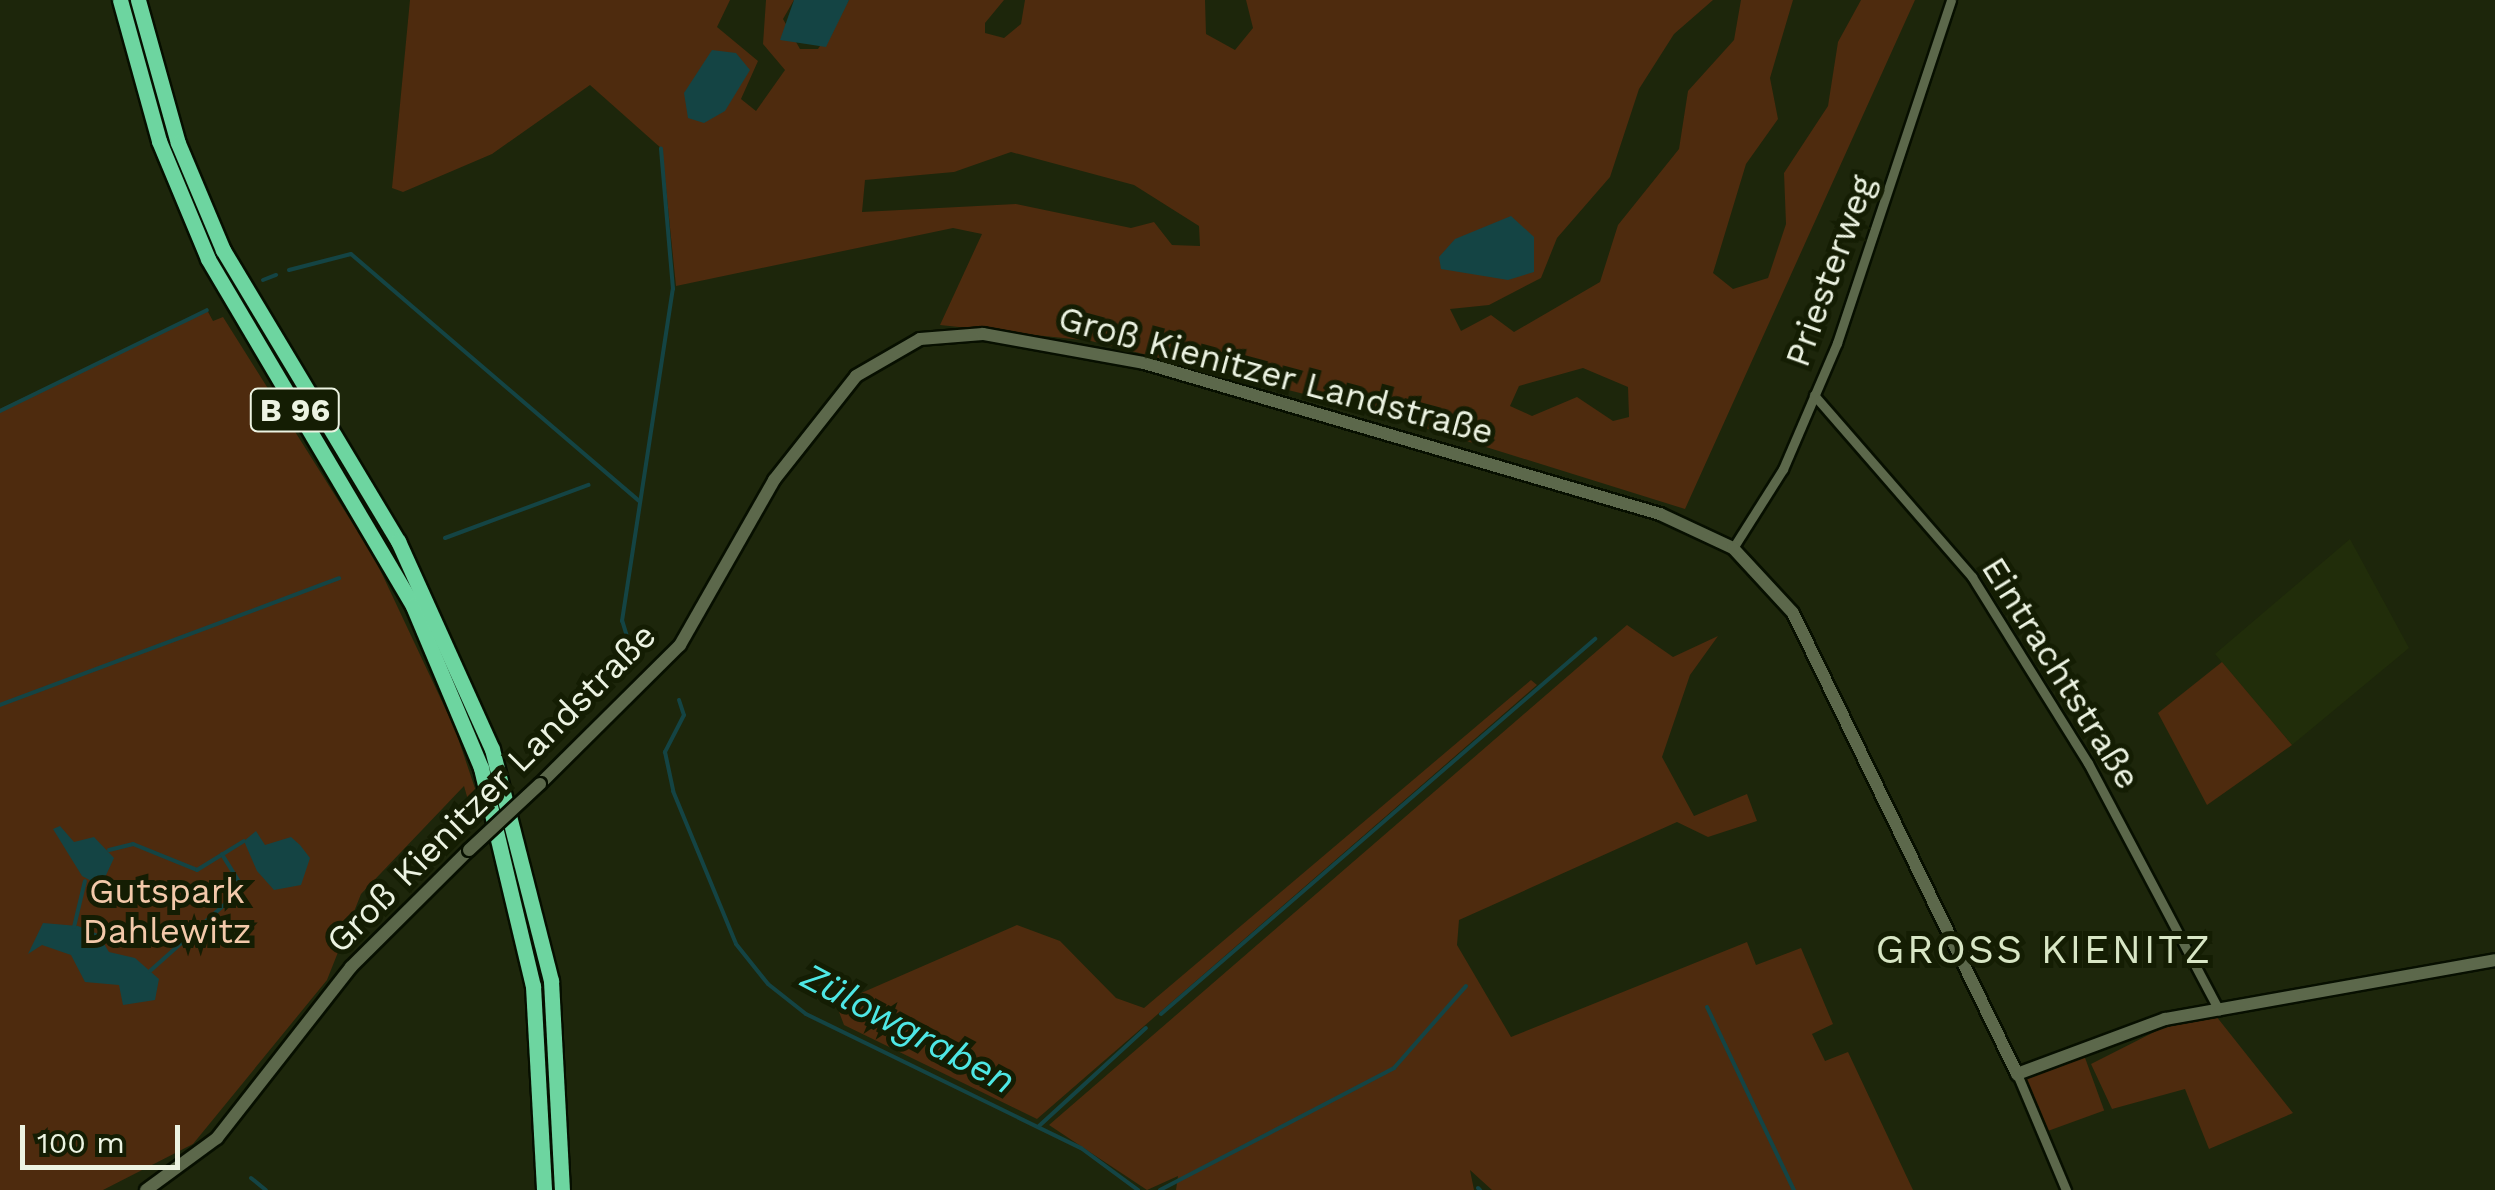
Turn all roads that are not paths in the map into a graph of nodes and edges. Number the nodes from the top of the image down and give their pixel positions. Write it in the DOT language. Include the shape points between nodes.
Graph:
graph roads {
  1 [pos="120,0"];
  2 [pos="138,0"];
  3 [pos="1951,0"];
  4 [pos="1814,395"];
  5 [pos="1734,548"];
  6 [pos="2495,960"];
  7 [pos="2218,1010"];
  8 [pos="2018,1074"];
  9 [pos="146,1190"];
  10 [pos="544,1190"];
  11 [pos="562,1190"];
  12 [pos="2066,1190"];
  1 -- 10 [label="highway, B 96" via="160,142 208,259 404,589 480,768 534,986"];
  2 -- 11 [label="highway, B 96" via="167,109 217,237 415,574 492,749 550,981"];
  3 -- 4 [label="street, Priesterweg"];
  4 -- 5 [label="street, Priesterweg" via="1766,502"];
  4 -- 7 [label="street, Eintrachtstraße" via="1966,568 2088,763"];
  5 -- 8 [label="main road, Groß Kienitzer Landstraße" via="1793,613"];
  5 -- 9 [label="main road, Groß Kienitzer Landstraße, bridge" via="1692,525 1120,356 983,334 920,339 871,363 825,410 774,480 680,645 351,967 217,1138"];
  6 -- 7 [label="main road"];
  7 -- 8 [label="main road" via="2165,1019"];
  8 -- 12 [label="street"];
}
